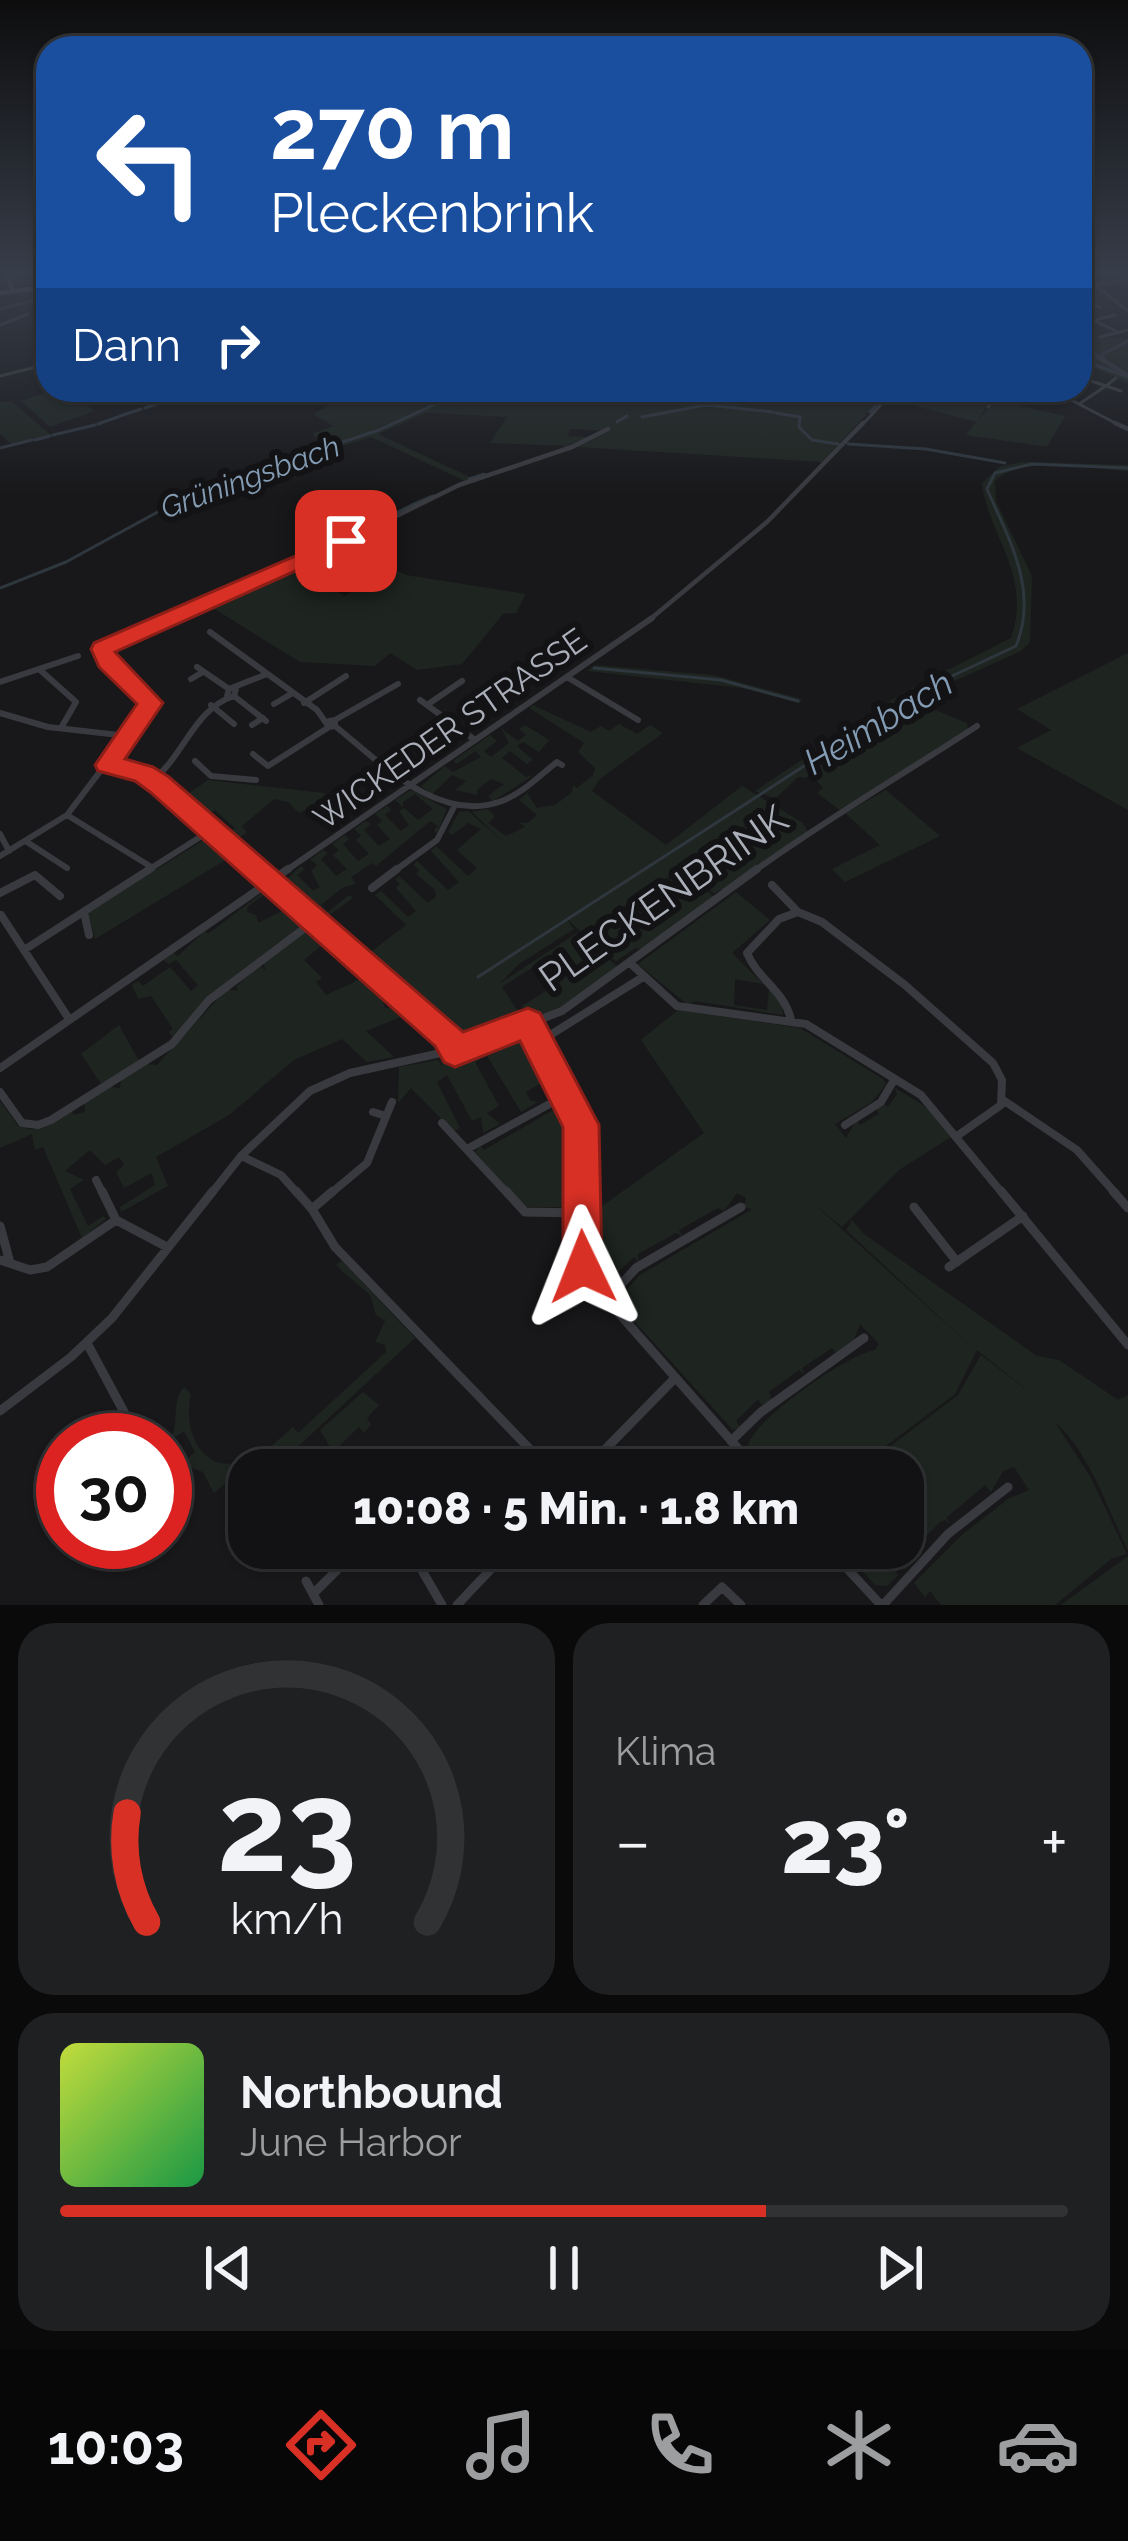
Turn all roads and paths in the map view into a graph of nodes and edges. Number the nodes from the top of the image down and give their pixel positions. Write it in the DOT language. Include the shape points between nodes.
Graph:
graph roads {
  1 [pos="36,367"];
  2 [pos="0,376"];
  3 [pos="1116,378"];
  4 [pos="1092,380"];
  5 [pos="1106,386"];
  6 [pos="1120,391"];
  7 [pos="1092,395"];
  8 [pos="883,402"];
  9 [pos="991,402"];
  10 [pos="1075,402"];
  11 [pos="1082,402"];
  12 [pos="1079,404"];
  13 [pos="988,406"];
  14 [pos="608,429"];
  15 [pos="1128,429"];
  16 [pos="210,632"];
  17 [pos="78,656"];
  18 [pos="39,669"];
  19 [pos="267,674"];
  20 [pos="346,676"];
  21 [pos="567,677"];
  22 [pos="191,679"];
  23 [pos="462,681"];
  24 [pos="0,682"];
  25 [pos="398,684"];
  26 [pos="232,692"];
  27 [pos="291,693"];
  28 [pos="304,703"];
  29 [pos="274,704"];
  30 [pos="211,705"];
  31 [pos="0,713"];
  32 [pos="638,720"];
  33 [pos="234,724"];
  34 [pos="332,724"];
  35 [pos="252,725"];
  36 [pos="977,726"];
  37 [pos="61,728"];
  38 [pos="128,736"];
  39 [pos="475,740"];
  40 [pos="253,754"];
  41 [pos="195,761"];
  42 [pos="108,765"];
  43 [pos="562,765"];
  44 [pos="154,780"];
  45 [pos="256,780"];
  46 [pos="413,783"];
  47 [pos="454,807"];
  48 [pos="67,815"];
  49 [pos="211,830"];
  50 [pos="0,834"];
  51 [pos="27,842"];
  52 [pos="9,851"];
  53 [pos="0,856"];
  54 [pos="67,868"];
  55 [pos="153,868"];
  56 [pos="3,876"];
  57 [pos="270,881"];
  58 [pos="772,885"];
  59 [pos="11,888"];
  60 [pos="372,888"];
  61 [pos="58,890"];
  62 [pos="0,893"];
  63 [pos="84,912"];
  64 [pos="798,912"];
  65 [pos="1,915"];
  66 [pos="314,921"];
  67 [pos="89,935"];
  68 [pos="24,950"];
  69 [pos="630,963"];
  70 [pos="644,977"];
  71 [pos="69,1019"];
  72 [pos="791,1022"];
  73 [pos="528,1023"];
  74 [pos="539,1042"];
  75 [pos="455,1051"];
  76 [pos="0,1068"];
  77 [pos="894,1080"];
  78 [pos="0,1092"];
  79 [pos="568,1094"];
  80 [pos="1003,1100"];
  81 [pos="392,1102"];
  82 [pos="374,1112"];
  83 [pos="386,1116"];
  84 [pos="442,1123"];
  85 [pos="845,1125"];
  86 [pos="957,1136"];
  87 [pos="467,1149"];
  88 [pos="241,1156"];
  89 [pos="96,1180"];
  90 [pos="741,1207"];
  91 [pos="914,1207"];
  92 [pos="1128,1208"];
  93 [pos="312,1209"];
  94 [pos="581,1213"];
  95 [pos="1023,1216"];
  96 [pos="116,1220"];
  97 [pos="0,1226"];
  98 [pos="167,1247"];
  99 [pos="4,1260"];
  100 [pos="606,1301"];
  101 [pos="864,1338"];
  102 [pos="87,1343"];
  103 [pos="1128,1345"];
  104 [pos="675,1378"];
  105 [pos="0,1411"];
  106 [pos="124,1412"];
  107 [pos="730,1441"];
  108 [pos="530,1449"];
  109 [pos="606,1449"];
  110 [pos="737,1449"];
  111 [pos="1008,1486"];
  112 [pos="341,1569"];
  113 [pos="421,1569"];
  114 [pos="491,1569"];
  115 [pos="848,1569"];
  116 [pos="306,1581"];
  117 [pos="316,1599"];
  118 [pos="442,1605"];
  119 [pos="457,1605"];
  120 [pos="703,1605"];
  121 [pos="741,1605"];
  122 [pos="882,1605"];
  1 -- 2 [label="street"];
  3 -- 5 [label="street"];
  4 -- 5 [label="street"];
  5 -- 6 [label="street"];
  5 -- 7 [label="street"];
  8 -- 21 [label="street, WICKEDER STRASSE" via="676,602"];
  9 -- 13 [label="street"];
  10 -- 12 [label="street"];
  11 -- 12 [label="street"];
  12 -- 15 [label="street"];
  14 -- 38 [label="street" via="459,485 105,646 107,662 150,700"];
  16 -- 19 [label="street"];
  17 -- 18 [label="street"];
  18 -- 24 [label="street"];
  18 -- 37 [label="street" via="76,702"];
  19 -- 26 [label="street"];
  19 -- 27 [label="street"];
  20 -- 28 [label="street"];
  21 -- 32 [label="street"];
  21 -- 39 [label="street, WICKEDER STRASSE"];
  22 -- 26 [label="street" via="200,669"];
  23 -- 39 [label="street" via="423,703"];
  25 -- 34 [label="street"];
  26 -- 30 [label="street"];
  26 -- 35 [label="street" via="265,719"];
  27 -- 28 [label="street"];
  27 -- 29 [label="street"];
  28 -- 34 [label="street"];
  30 -- 33 [label="street"];
  30 -- 44 [label="street" via="178,760"];
  31 -- 37 [label="street"];
  34 -- 40 [label="street" via="268,766"];
  34 -- 46 [label="street"];
  36 -- 69 [label="street, PLECKENBRINK" via="824,821"];
  37 -- 38 [label="street"];
  38 -- 42 [label="street"];
  39 -- 46 [label="street, WICKEDER STRASSE"];
  41 -- 45 [label="street" via="212,776"];
  42 -- 44 [label="street"];
  42 -- 48 [label="street"];
  43 -- 47 [label="street" via="497,803"];
  44 -- 49 [label="street"];
  46 -- 47 [label="street"];
  46 -- 57 [label="street, WICKEDER STRASSE"];
  47 -- 60 [label="street" via="437,840"];
  48 -- 51 [label="street"];
  48 -- 55 [label="street"];
  49 -- 55 [label="street"];
  49 -- 57 [label="street"];
  50 -- 52 [label="street"];
  51 -- 52 [label="street"];
  51 -- 54 [label="street"];
  52 -- 53 [label="street"];
  55 -- 63 [label="street"];
  56 -- 59 [label="street"];
  57 -- 66 [label="street"];
  57 -- 71 [label="street, WICKEDER STRASSE"];
  58 -- 64 [label="street"];
  59 -- 61 [label="street" via="35,875"];
  59 -- 62 [label="street"];
  63 -- 67 [label="street"];
  63 -- 68 [label="street"];
  64 -- 72 [label="street" via="747,953 752,968 788,1000"];
  64 -- 80 [label="street" via="822,922 976,1045 998,1071"];
  65 -- 68 [label="street"];
  66 -- 75 [label="street"];
  66 -- 78 [label="street" via="212,997 169,1046 51,1120 22,1123"];
  68 -- 71 [label="street"];
  69 -- 70 [label="street"];
  69 -- 73 [label="street, PLECKENBRINK" via="562,1011"];
  70 -- 72 [label="street" via="678,1006"];
  70 -- 74 [label="street"];
  71 -- 76 [label="street, WICKEDER STRASSE"];
  72 -- 77 [label="street"];
  73 -- 74 [label="street"];
  73 -- 75 [label="street, PLECKENBRINK"];
  74 -- 79 [label="street"];
  75 -- 88 [label="street, PLECKENBRINK" via="320,1085"];
  77 -- 85 [label="street" via="881,1102"];
  77 -- 86 [label="street" via="920,1095"];
  79 -- 87 [label="street"];
  79 -- 94 [label="street" via="581,1125"];
  80 -- 86 [label="street"];
  80 -- 92 [label="street" via="1079,1152"];
  81 -- 83 [label="street"];
  82 -- 83 [label="street"];
  83 -- 93 [label="street" via="364,1167"];
  84 -- 87 [label="street"];
  86 -- 95 [label="street"];
  87 -- 94 [label="street" via="524,1212"];
  88 -- 93 [label="street" via="281,1174"];
  88 -- 98 [label="street, PLECKENBRINK"];
  89 -- 96 [label="street"];
  90 -- 100 [label="street" via="636,1268"];
  91 -- 95 [label="street" via="953,1265"];
  93 -- 108 [label="street" via="335,1247"];
  94 -- 100 [label="street" via="583,1267"];
  95 -- 103 [label="street"];
  96 -- 98 [label="street"];
  96 -- 99 [label="street" via="43,1268"];
  97 -- 99 [label="street"];
  98 -- 102 [label="street, PLECKENBRINK"];
  100 -- 104 [label="street"];
  101 -- 107 [label="street"];
  102 -- 105 [label="street, PLECKENBRINK"];
  102 -- 106 [label="street"];
  104 -- 107 [label="street"];
  104 -- 109 [label="street"];
  107 -- 110 [label="street"];
  111 -- 122 [label="street" via="948,1534"];
  112 -- 117 [label="street"];
  113 -- 118 [label="street"];
  114 -- 119 [label="street"];
  115 -- 122 [label="street"];
  116 -- 117 [label="street"];
  120 -- 121 [label="street" via="722,1587"];
}
